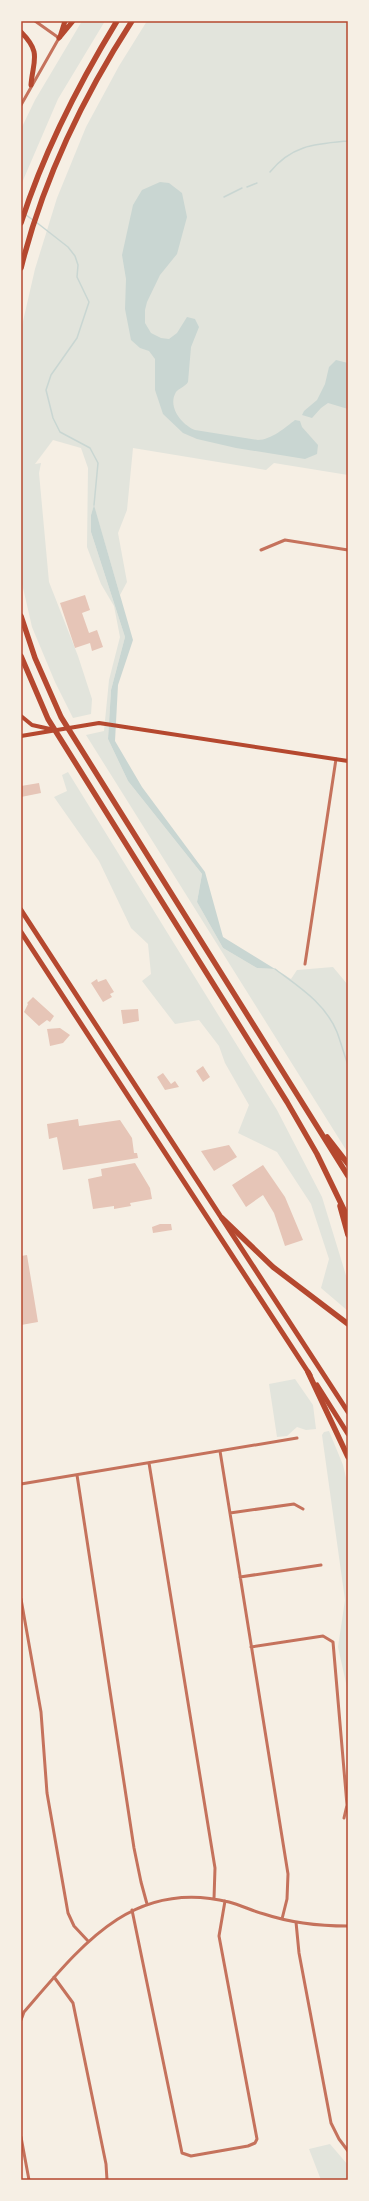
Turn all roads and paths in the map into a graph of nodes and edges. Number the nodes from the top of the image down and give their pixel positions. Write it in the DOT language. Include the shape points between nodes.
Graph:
graph roads {
  1 [pos="35,21"];
  2 [pos="65,21"];
  3 [pos="73,21"];
  4 [pos="117,21"];
  5 [pos="132,21"];
  6 [pos="21,32"];
  7 [pos="60,38"];
  8 [pos="31,85"];
  9 [pos="21,105"];
  10 [pos="21,222"];
  11 [pos="21,268"];
  12 [pos="261,550"];
  13 [pos="348,550"];
  14 [pos="21,616"];
  15 [pos="21,656"];
  16 [pos="21,716"];
  17 [pos="53,730"];
  18 [pos="21,736"];
  19 [pos="336,759"];
  20 [pos="348,761"];
  21 [pos="21,910"];
  22 [pos="21,932"];
  23 [pos="304,964"];
  24 [pos="312,1118"];
  25 [pos="348,1164"];
  26 [pos="348,1176"];
  27 [pos="335,1190"];
  28 [pos="222,1218"];
  29 [pos="348,1218"];
  30 [pos="348,1235"];
  31 [pos="348,1324"];
  32 [pos="308,1372"];
  33 [pos="348,1412"];
  34 [pos="348,1434"];
  35 [pos="297,1438"];
  36 [pos="220,1450"];
  37 [pos="348,1457"];
  38 [pos="149,1463"];
  39 [pos="77,1475"];
  40 [pos="21,1484"];
  41 [pos="303,1509"];
  42 [pos="230,1513"];
  43 [pos="321,1564"];
  44 [pos="240,1577"];
  45 [pos="21,1599"];
  46 [pos="251,1647"];
  47 [pos="344,1818"];
  48 [pos="214,1899"];
  49 [pos="225,1901"];
  50 [pos="147,1904"];
  51 [pos="132,1910"];
  52 [pos="282,1919"];
  53 [pos="296,1922"];
  54 [pos="348,1926"];
  55 [pos="88,1941"];
  56 [pos="54,1977"];
  57 [pos="23,2011"];
  58 [pos="21,2020"];
  59 [pos="21,2137"];
  60 [pos="348,2151"];
  61 [pos="29,2180"];
  62 [pos="107,2180"];
  1 -- 7 [label="street"];
  2 -- 7 [label="highway"];
  3 -- 7 [label="highway"];
  4 -- 10 [label="highway" via="61,121"];
  5 -- 11 [label="highway" via="111,54 73,126 32,228"];
  6 -- 8 [label="highway" via="31,43 36,54"];
  7 -- 8 [label="street"];
  8 -- 9 [label="street"];
  12 -- 13 [label="street" via="285,540"];
  14 -- 24 [label="highway" via="35,658 61,717"];
  15 -- 27 [label="highway" via="48,719 287,1102"];
  16 -- 17 [label="main road" via="32,725"];
  17 -- 18 [label="main road"];
  17 -- 19 [label="main road" via="99,723"];
  19 -- 20 [label="main road"];
  19 -- 23 [label="street"];
  21 -- 28 [label="highway"];
  22 -- 32 [label="highway"];
  24 -- 25 [label="highway"];
  24 -- 26 [label="highway"];
  27 -- 29 [label="highway"];
  27 -- 30 [label="highway"];
  28 -- 31 [label="highway" via="273,1267"];
  28 -- 33 [label="highway"];
  32 -- 34 [label="highway"];
  32 -- 37 [label="highway"];
  35 -- 36 [label="street"];
  36 -- 38 [label="street"];
  36 -- 42 [label="street"];
  38 -- 39 [label="street"];
  38 -- 48 [label="street" via="215,1868"];
  39 -- 40 [label="street"];
  39 -- 50 [label="street" via="134,1848"];
  41 -- 42 [label="street" via="294,1504"];
  42 -- 44 [label="street"];
  43 -- 44 [label="street"];
  44 -- 46 [label="street"];
  45 -- 55 [label="street" via="41,1712 48,1794 68,1913 74,1926"];
  46 -- 47 [label="street" via="323,1636 333,1642 347,1805"];
  46 -- 52 [label="street" via="288,1874 287,1898"];
  48 -- 49 [label="street"];
  48 -- 50 [label="street" via="178,1897"];
  49 -- 51 [label="street" via="219,1936 256,2135 255,2143 190,2156 184,2155 181,2149"];
  49 -- 52 [label="street"];
  50 -- 51 [label="street"];
  51 -- 55 [label="street" via="100,1930"];
  52 -- 53 [label="street"];
  53 -- 54 [label="street"];
  53 -- 60 [label="street" via="299,1953 331,2123"];
  55 -- 56 [label="street"];
  56 -- 57 [label="street"];
  56 -- 62 [label="street" via="73,2003 106,2164"];
  57 -- 58 [label="street"];
  59 -- 61 [label="street"];
}
